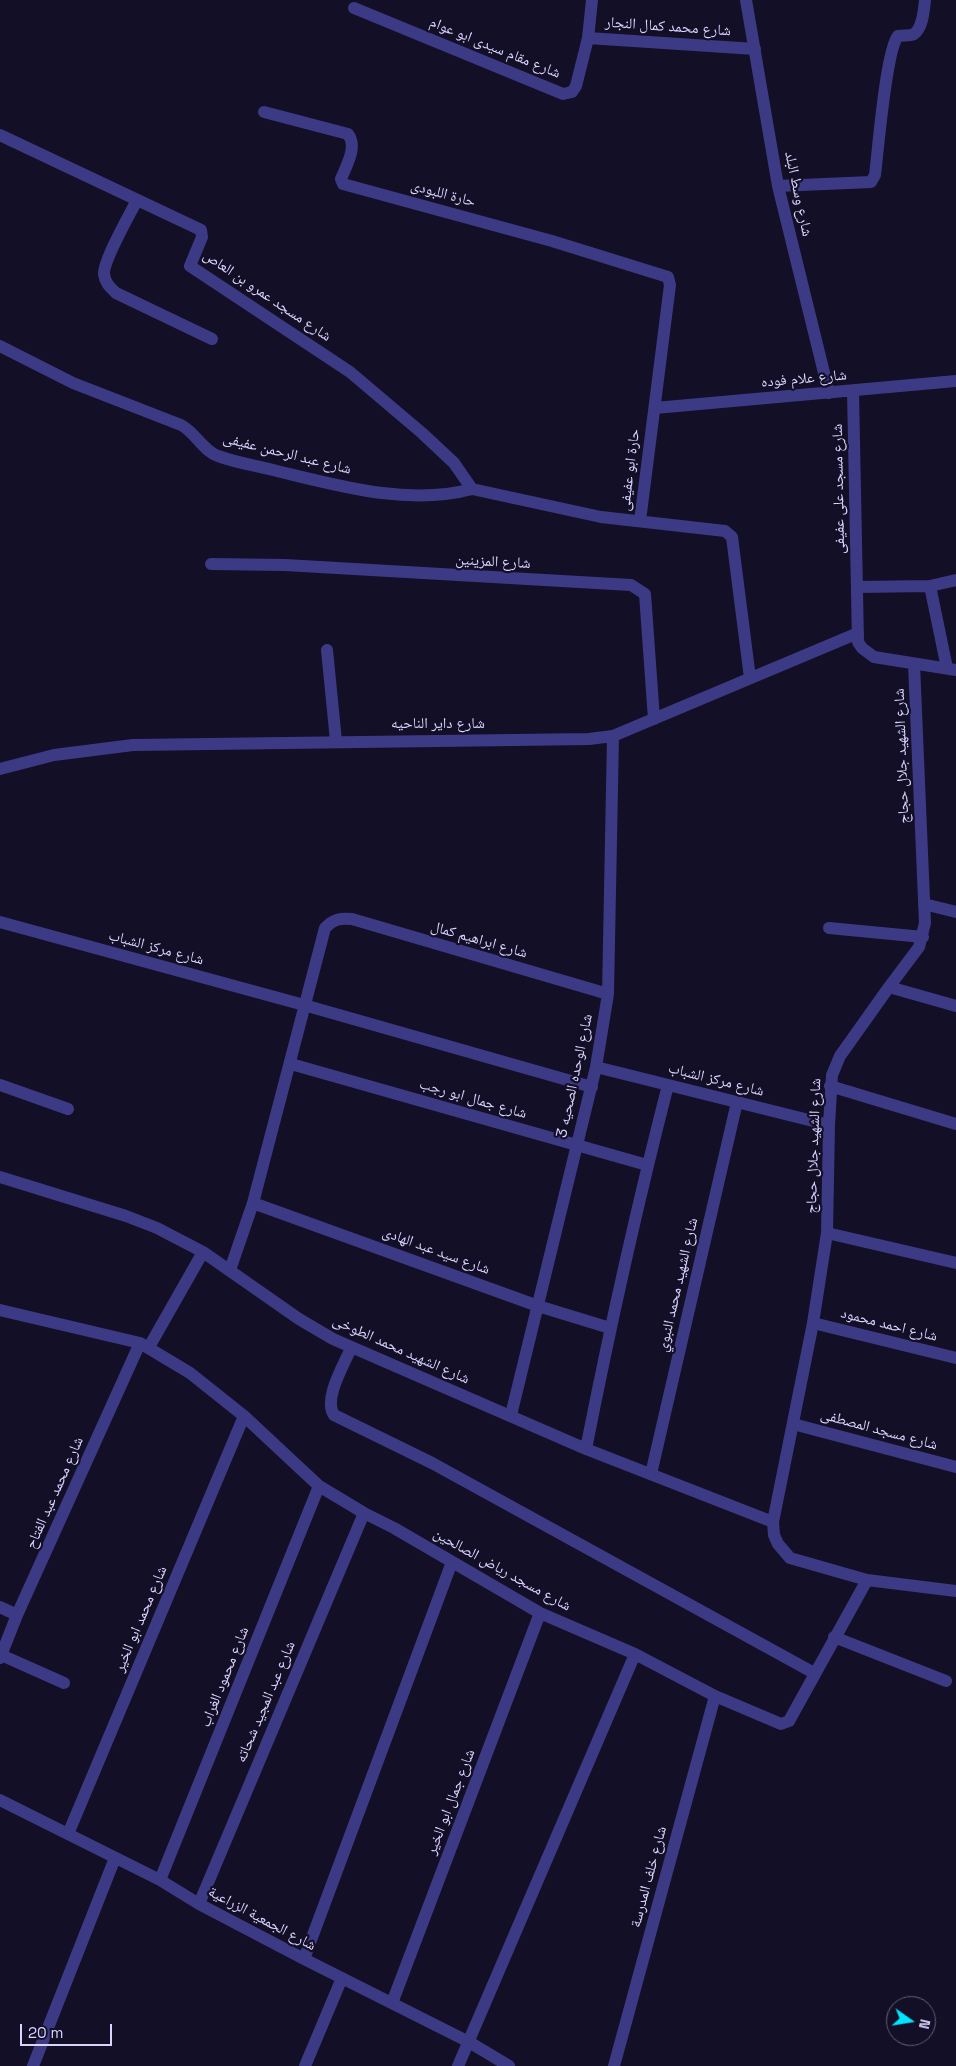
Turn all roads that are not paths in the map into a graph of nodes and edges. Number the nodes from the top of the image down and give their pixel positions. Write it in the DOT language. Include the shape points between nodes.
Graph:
graph roads {
  1 [pos="592,0"];
  2 [pos="746,0"];
  3 [pos="925,0"];
  4 [pos="354,8"];
  5 [pos="588,38"];
  6 [pos="755,49"];
  7 [pos="264,112"];
  8 [pos="0,134"];
  9 [pos="778,186"];
  10 [pos="137,200"];
  11 [pos="668,276"];
  12 [pos="212,338"];
  13 [pos="0,346"];
  14 [pos="956,381"];
  15 [pos="853,391"];
  16 [pos="829,393"];
  17 [pos="654,408"];
  18 [pos="472,489"];
  19 [pos="640,521"];
  20 [pos="211,564"];
  21 [pos="956,580"];
  22 [pos="930,586"];
  23 [pos="858,587"];
  24 [pos="858,637"];
  25 [pos="327,650"];
  26 [pos="914,664"];
  27 [pos="951,669"];
  28 [pos="750,678"];
  29 [pos="654,719"];
  30 [pos="613,736"];
  31 [pos="336,741"];
  32 [pos="0,769"];
  33 [pos="924,904"];
  34 [pos="956,912"];
  35 [pos="0,922"];
  36 [pos="829,928"];
  37 [pos="923,936"];
  38 [pos="888,987"];
  39 [pos="608,994"];
  40 [pos="304,1004"];
  41 [pos="956,1006"];
  42 [pos="290,1064"];
  43 [pos="596,1067"];
  44 [pos="0,1085"];
  45 [pos="668,1085"];
  46 [pos="592,1086"];
  47 [pos="830,1086"];
  48 [pos="737,1102"];
  49 [pos="68,1109"];
  50 [pos="956,1124"];
  51 [pos="828,1125"];
  52 [pos="578,1145"];
  53 [pos="648,1165"];
  54 [pos="0,1177"];
  55 [pos="253,1203"];
  56 [pos="827,1233"];
  57 [pos="203,1252"];
  58 [pos="956,1263"];
  59 [pos="230,1270"];
  60 [pos="538,1306"];
  61 [pos="1,1314"];
  62 [pos="814,1323"];
  63 [pos="610,1328"];
  64 [pos="145,1345"];
  65 [pos="352,1348"];
  66 [pos="956,1358"];
  67 [pos="511,1415"];
  68 [pos="244,1416"];
  69 [pos="793,1424"];
  70 [pos="586,1449"];
  71 [pos="956,1467"];
  72 [pos="651,1474"];
  73 [pos="319,1486"];
  74 [pos="364,1513"];
  75 [pos="773,1522"];
  76 [pos="452,1562"];
  77 [pos="867,1580"];
  78 [pos="956,1591"];
  79 [pos="0,1607"];
  80 [pos="540,1613"];
  81 [pos="17,1615"];
  82 [pos="834,1637"];
  83 [pos="635,1654"];
  84 [pos="1,1656"];
  85 [pos="814,1673"];
  86 [pos="946,1681"];
  87 [pos="64,1683"];
  88 [pos="715,1696"];
  89 [pos="0,1800"];
  90 [pos="68,1834"];
  91 [pos="115,1858"];
  92 [pos="160,1880"];
  93 [pos="199,1904"];
  94 [pos="304,1959"];
  95 [pos="342,1978"];
  96 [pos="392,2003"];
  97 [pos="469,2042"];
  98 [pos="33,2066"];
  99 [pos="305,2066"];
  100 [pos="458,2066"];
  101 [pos="509,2066"];
  102 [pos="614,2066"];
  1 -- 5 [label="street, شارع محمد كمال النجار"];
  2 -- 6 [label="street, شارع وسط البلد"];
  3 -- 9 [label="street" via="916,33 898,36 894,44 873,180"];
  4 -- 5 [label="street, شارع مقام سيدى ابو عوام" via="563,94 572,92 576,86"];
  5 -- 6 [label="street, شارع محمد كمال النجار"];
  6 -- 9 [label="street, شارع وسط البلد"];
  7 -- 11 [label="street, حارة اللبودى" via="348,134 352,147 342,184"];
  8 -- 10 [label="street, شارع مسجد عمرو بن العاص"];
  9 -- 16 [label="street, شارع وسط البلد"];
  10 -- 12 [label="street" via="107,262 104,273 107,285 116,293"];
  10 -- 18 [label="street, شارع مسجد عمرو بن العاص" via="201,230 202,237 190,266 350,372 454,463"];
  11 -- 17 [label="street, حارة ابو عفيفى" via="670,285"];
  13 -- 18 [label="street, شارع عبد الرحمن عفيفى" via="73,382 188,428 217,456 382,493 434,496"];
  14 -- 15 [label="street, شارع علام فوده"];
  15 -- 16 [label="street, شارع علام فوده"];
  15 -- 23 [label="street, شارع مسجد على عفيفى"];
  16 -- 17 [label="street, شارع علام فوده"];
  17 -- 19 [label="street, حارة ابو عفيفى"];
  18 -- 19 [label="street" via="601,517"];
  19 -- 28 [label="street, حارة ابو عفيفى" via="725,531 732,537"];
  20 -- 29 [label="street, شارع المزينين" via="285,565 631,585 644,594"];
  21 -- 22 [label="street"];
  22 -- 23 [label="street"];
  22 -- 27 [label="street"];
  23 -- 24 [label="street, شارع مسجد على عفيفى"];
  24 -- 26 [label="street" via="862,648 874,657"];
  24 -- 28 [label="street, شارع داير الناحيه"];
  25 -- 31 [label="street"];
  26 -- 27 [label="street"];
  26 -- 33 [label="street, شارع الشهيد جلال حجاج"];
  28 -- 29 [label="street, شارع داير الناحيه"];
  29 -- 30 [label="street, شارع داير الناحيه"];
  30 -- 31 [label="street, شارع داير الناحيه" via="589,739"];
  30 -- 39 [label="street, شارع الوحده الصحيه 3"];
  31 -- 32 [label="street, شارع داير الناحيه" via="132,745 54,755"];
  33 -- 34 [label="street"];
  33 -- 37 [label="street, شارع الشهيد جلال حجاج"];
  35 -- 40 [label="street, شارع مركز الشباب"];
  36 -- 37 [label="street"];
  37 -- 38 [label="street, شارع الشهيد جلال حجاج" via="919,947"];
  38 -- 41 [label="street"];
  38 -- 47 [label="street, شارع الشهيد جلال حجاج" via="840,1056"];
  39 -- 40 [label="street, شارع ابراهيم كمال" via="341,918 325,928"];
  39 -- 43 [label="street, شارع الوحده الصحيه 3"];
  40 -- 42 [label="street"];
  40 -- 46 [label="street, شارع مركز الشباب"];
  42 -- 52 [label="street, شارع جمال ابو رجب"];
  42 -- 55 [label="street"];
  43 -- 45 [label="street, شارع مركز الشباب"];
  43 -- 46 [label="street, شارع الوحده الصحيه 3"];
  44 -- 49 [label="street"];
  45 -- 48 [label="street, شارع مركز الشباب"];
  45 -- 53 [label="street"];
  46 -- 52 [label="street, شارع الوحده الصحيه 3"];
  47 -- 50 [label="street"];
  47 -- 51 [label="street, شارع الشهيد جلال حجاج"];
  48 -- 51 [label="street, شارع مركز الشباب"];
  48 -- 72 [label="street, شارع الشهيد محمد النبوي"];
  51 -- 56 [label="street, شارع الشهيد جلال حجاج"];
  52 -- 53 [label="street, شارع جمال ابو رجب"];
  52 -- 60 [label="street, شارع الوحده الصحيه 3"];
  53 -- 63 [label="street"];
  54 -- 57 [label="street, شارع الشهيد محمد الطوخى" via="126,1216 158,1228"];
  55 -- 59 [label="street"];
  55 -- 60 [label="street, شارع سيد عبد الهادى"];
  56 -- 58 [label="street"];
  56 -- 62 [label="street, شارع الشهيد جلال حجاج"];
  57 -- 59 [label="street, شارع الشهيد محمد الطوخى"];
  57 -- 64 [label="street, شارع محمد عبد الفتاح"];
  59 -- 65 [label="street, شارع الشهيد محمد الطوخى" via="299,1319"];
  60 -- 63 [label="street, شارع سيد عبد الهادى"];
  60 -- 67 [label="street, شارع الوحده الصحيه 3"];
  61 -- 64 [label="street, شارع مسجد رياض الصالحين"];
  62 -- 66 [label="street, شارع احمد محمود"];
  62 -- 69 [label="street, شارع الشهيد جلال حجاج"];
  63 -- 70 [label="street"];
  64 -- 68 [label="street, شارع مسجد رياض الصالحين" via="190,1373"];
  64 -- 81 [label="street, شارع محمد عبد الفتاح"];
  65 -- 67 [label="street, شارع الشهيد محمد الطوخى"];
  65 -- 85 [label="street" via="330,1399 334,1415 432,1463"];
  67 -- 70 [label="street, شارع الشهيد محمد الطوخى"];
  68 -- 73 [label="street, شارع مسجد رياض الصالحين"];
  68 -- 90 [label="street, شارع محمد ابو الخير"];
  69 -- 71 [label="street, شارع مسجد المصطفى"];
  69 -- 75 [label="street, شارع الشهيد جلال حجاج"];
  70 -- 72 [label="street, شارع الشهيد محمد الطوخى"];
  72 -- 75 [label="street, شارع الشهيد محمد الطوخى"];
  73 -- 74 [label="street, شارع مسجد رياض الصالحين"];
  73 -- 92 [label="street, شارع محمود الغراب"];
  74 -- 76 [label="street, شارع مسجد رياض الصالحين"];
  74 -- 93 [label="street, شارع عبد المجيد شحاته"];
  75 -- 77 [label="street, شارع الشهيد جلال حجاج" via="778,1544 790,1558"];
  76 -- 80 [label="street, شارع مسجد رياض الصالحين"];
  76 -- 94 [label="street"];
  77 -- 78 [label="street"];
  77 -- 82 [label="street, شارع مسجد رياض الصالحين"];
  79 -- 81 [label="street"];
  80 -- 83 [label="street, شارع مسجد رياض الصالحين"];
  80 -- 96 [label="street, شارع جمال ابو الخير"];
  81 -- 84 [label="street, شارع محمد عبد الفتاح"];
  82 -- 85 [label="street, شارع مسجد رياض الصالحين"];
  82 -- 86 [label="street"];
  83 -- 88 [label="street, شارع مسجد رياض الصالحين"];
  83 -- 97 [label="street"];
  84 -- 87 [label="street"];
  85 -- 88 [label="street, شارع مسجد رياض الصالحين" via="786,1724 771,1721"];
  88 -- 102 [label="street, شارع خلف المدرسة"];
  89 -- 90 [label="street, شارع الجمعية الزراعية"];
  90 -- 91 [label="street, شارع الجمعية الزراعية"];
  91 -- 92 [label="street, شارع الجمعية الزراعية"];
  91 -- 98 [label="street"];
  92 -- 93 [label="street, شارع الجمعية الزراعية"];
  93 -- 94 [label="street, شارع الجمعية الزراعية"];
  94 -- 95 [label="street, شارع الجمعية الزراعية"];
  95 -- 96 [label="street, شارع الجمعية الزراعية"];
  95 -- 99 [label="street"];
  96 -- 97 [label="street, شارع الجمعية الزراعية"];
  97 -- 100 [label="street"];
  97 -- 101 [label="street, شارع الجمعية الزراعية"];
}
